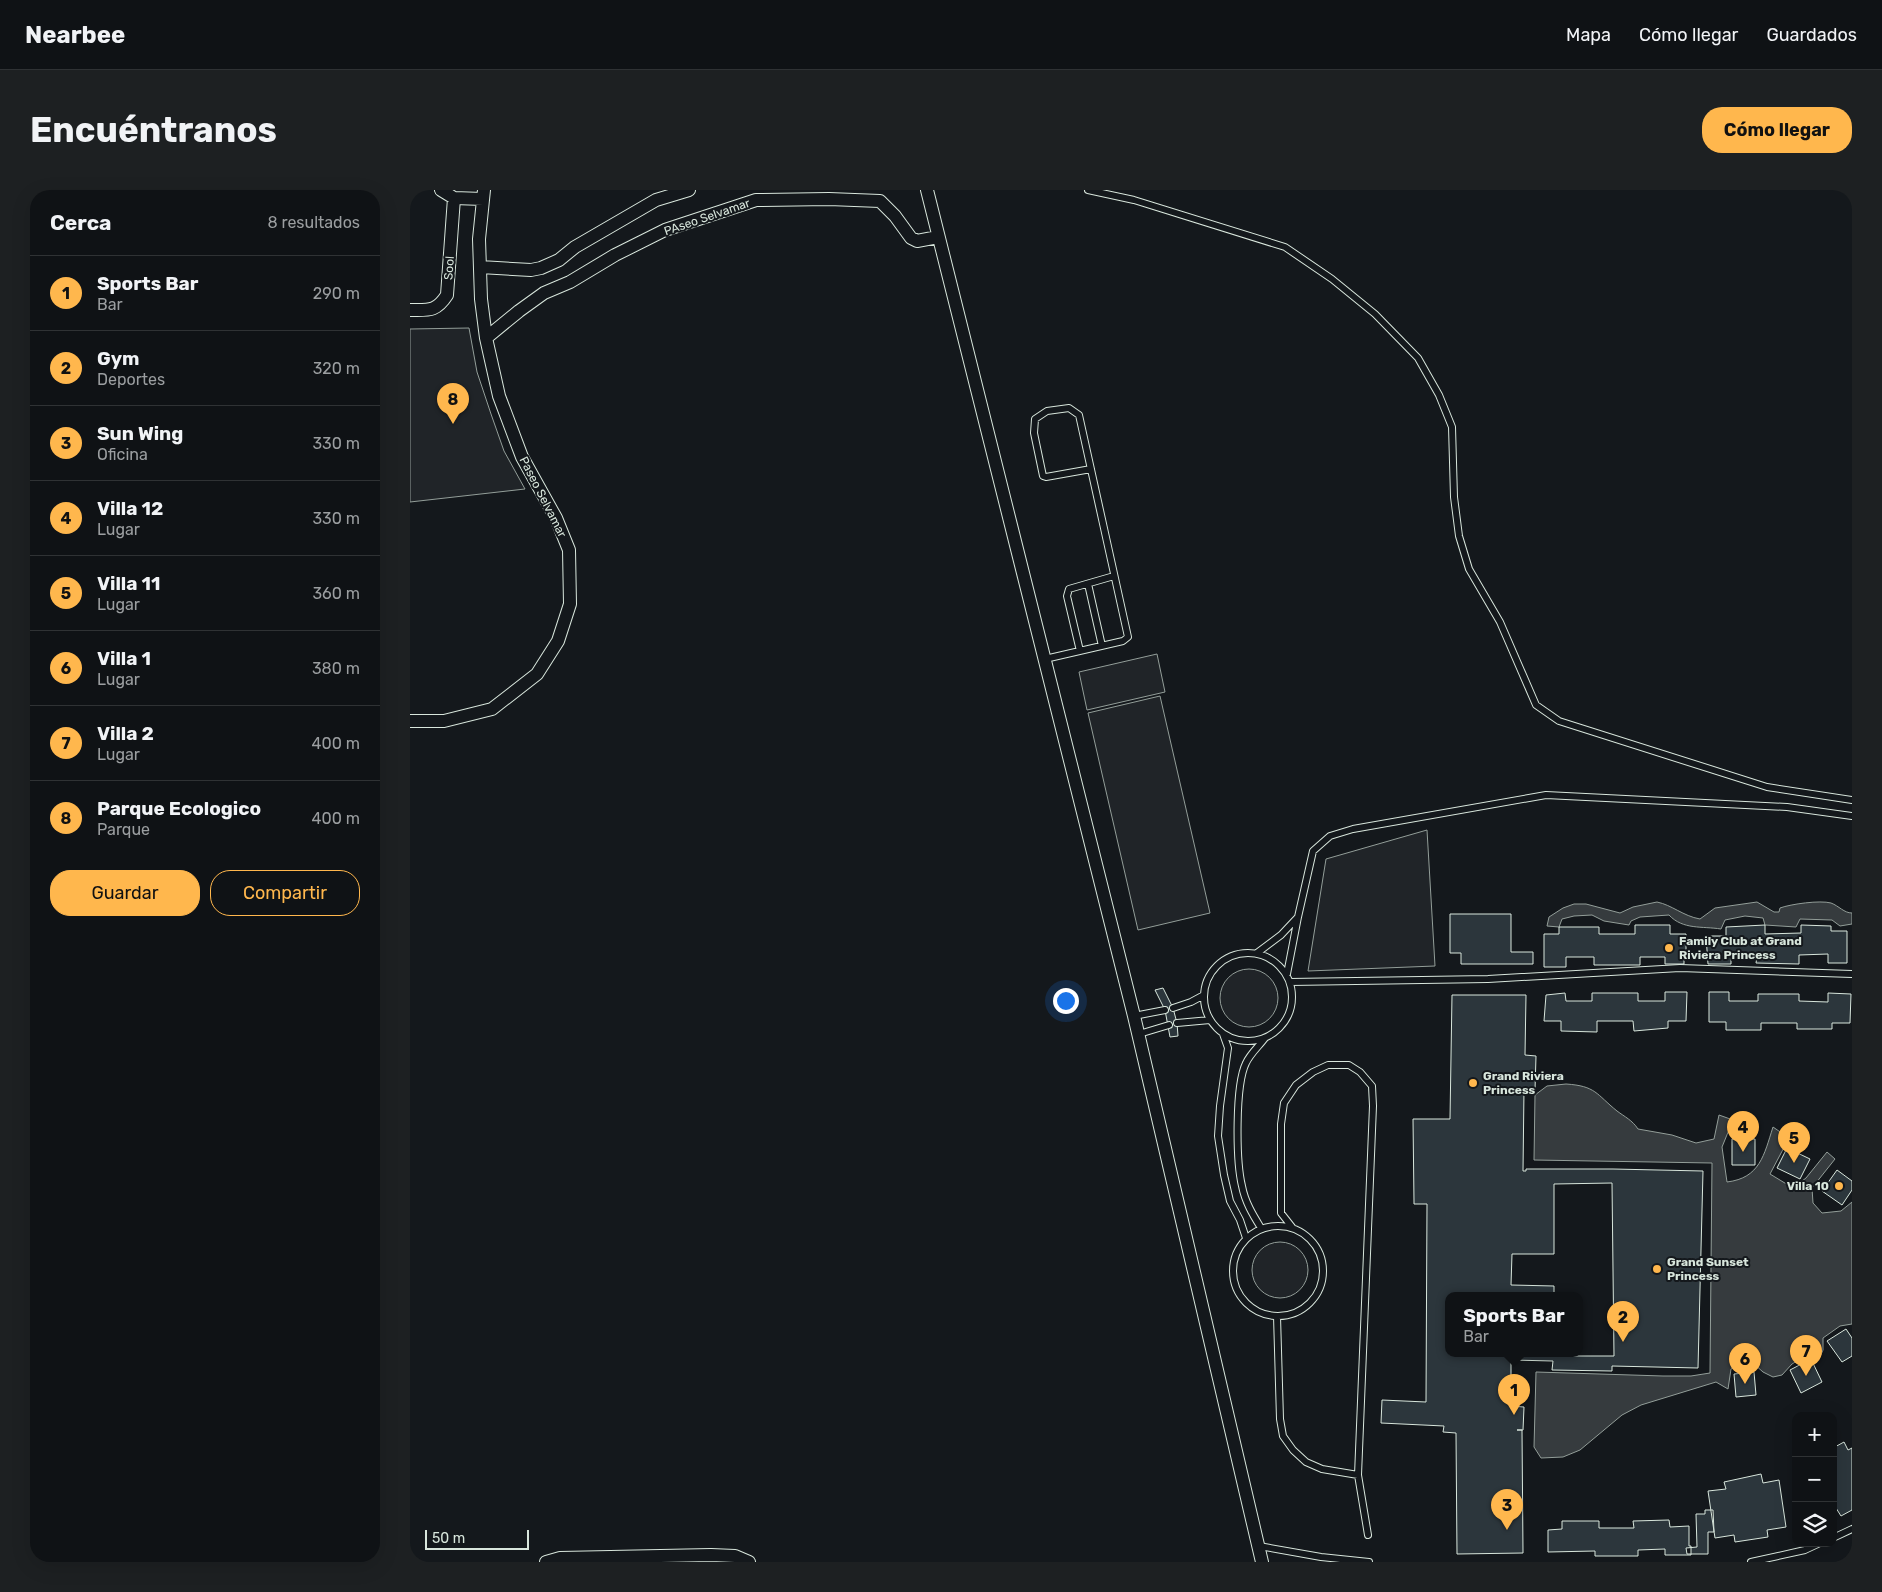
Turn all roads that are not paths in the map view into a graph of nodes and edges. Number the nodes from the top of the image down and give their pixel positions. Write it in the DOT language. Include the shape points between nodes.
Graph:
graph roads {
  1 [pos="442,190"];
  2 [pos="688,190"];
  3 [pos="927,190"];
  4 [pos="1088,190"];
  5 [pos="483,194"];
  6 [pos="454,198"];
  7 [pos="938,237"];
  8 [pos="480,267"];
  9 [pos="410,310"];
  10 [pos="486,338"];
  11 [pos="1091,469"];
  12 [pos="1114,576"];
  13 [pos="1088,584"];
  14 [pos="1102,646"];
  15 [pos="1080,651"];
  16 [pos="1045,659"];
  17 [pos="410,721"];
  18 [pos="1852,800"];
  19 [pos="1852,816"];
  20 [pos="1298,917"];
  21 [pos="1257,953"];
  22 [pos="1287,974"];
  23 [pos="1852,974"];
  24 [pos="1290,982"];
  25 [pos="1204,995"];
  26 [pos="1173,1008"];
  27 [pos="1165,1010"];
  28 [pos="1134,1016"];
  29 [pos="1210,1020"];
  30 [pos="1177,1023"];
  31 [pos="1169,1024"];
  32 [pos="1139,1034"];
  33 [pos="1223,1034"];
  34 [pos="1265,1038"];
  35 [pos="1292,1227"];
  36 [pos="1260,1228"];
  37 [pos="1246,1238"];
  38 [pos="1277,1316"];
  39 [pos="1358,1475"];
  40 [pos="1852,1530"];
  41 [pos="1368,1535"];
  42 [pos="1837,1536"];
  43 [pos="1259,1546"];
  44 [pos="1811,1547"];
  45 [pos="546,1562"];
  46 [pos="749,1562"];
  47 [pos="1262,1562"];
  48 [pos="1369,1562"];
  49 [pos="1751,1562"];
  1 -- 6 [label="street"];
  2 -- 8 [label="street" via="656,200 541,268"];
  3 -- 7 [label="street"];
  4 -- 18 [label="lane" via="1134,200 1285,247 1375,314 1418,358 1452,427 1454,497 1459,536 1470,570 1500,622 1536,706 1559,721 1767,787"];
  5 -- 6 [label="street"];
  5 -- 8 [label="street, Paseo Selvamar"];
  6 -- 9 [label="street, Sool" via="447,295 434,310"];
  7 -- 10 [label="street, PAseo Selvamar" via="917,241 911,238 880,201 756,200 665,230 615,255 544,294"];
  7 -- 16 [label="street"];
  8 -- 10 [label="street, Paseo Selvamar"];
  10 -- 17 [label="street, Paseo Selvamar" via="499,396 522,457 556,518 569,550 570,604 558,641 537,674 492,709 444,721"];
  11 -- 11 [label="lane" via="1079,415 1069,408 1047,410 1035,419 1034,432 1044,476"];
  11 -- 12 [label="lane"];
  12 -- 13 [label="lane"];
  12 -- 14 [label="lane" via="1128,637"];
  13 -- 14 [label="lane"];
  13 -- 15 [label="lane" via="1069,589 1067,596"];
  14 -- 15 [label="lane"];
  15 -- 16 [label="lane"];
  16 -- 28 [label="street"];
  19 -- 20 [label="lane" via="1787,807 1546,794 1353,829 1330,836 1313,851"];
  20 -- 21 [label="lane"];
  20 -- 22 [label="lane"];
  21 -- 22 [label="lane" via="1275,961"];
  21 -- 25 [label="lane" via="1226,958 1214,968 1206,982"];
  22 -- 24 [label="lane"];
  23 -- 24 [label="lane" via="1680,968 1488,979"];
  24 -- 34 [label="lane" via="1291,1008 1284,1023"];
  25 -- 26 [label="lane"];
  25 -- 29 [label="lane"];
  27 -- 28 [label="lane"];
  28 -- 32 [label="street"];
  29 -- 30 [label="lane"];
  29 -- 33 [label="lane"];
  31 -- 32 [label="lane"];
  32 -- 43 [label="street"];
  33 -- 34 [label="lane" via="1236,1040"];
  33 -- 37 [label="lane" via="1228,1048 1218,1136 1230,1201"];
  34 -- 36 [label="lane" via="1246,1062 1239,1090 1238,1159 1242,1186"];
  35 -- 36 [label="lane"];
  35 -- 38 [label="lane" via="1308,1236 1318,1248 1323,1263 1323,1279 1312,1301 1300,1311"];
  35 -- 39 [label="lane" via="1281,1213 1284,1103 1296,1085 1313,1072 1328,1066 1349,1065 1372,1086 1373,1106"];
  36 -- 37 [label="lane"];
  37 -- 38 [label="lane" via="1237,1252 1233,1267 1234,1283 1244,1302 1257,1311"];
  38 -- 39 [label="lane" via="1283,1436 1306,1462 1322,1470"];
  39 -- 41 [label="lane"];
  40 -- 42 [label="lane"];
  43 -- 47 [label="street"];
  43 -- 48 [label="lane"];
  44 -- 49 [label="lane"];
  45 -- 46 [label="street" via="560,1558 711,1555 735,1556"];
}
